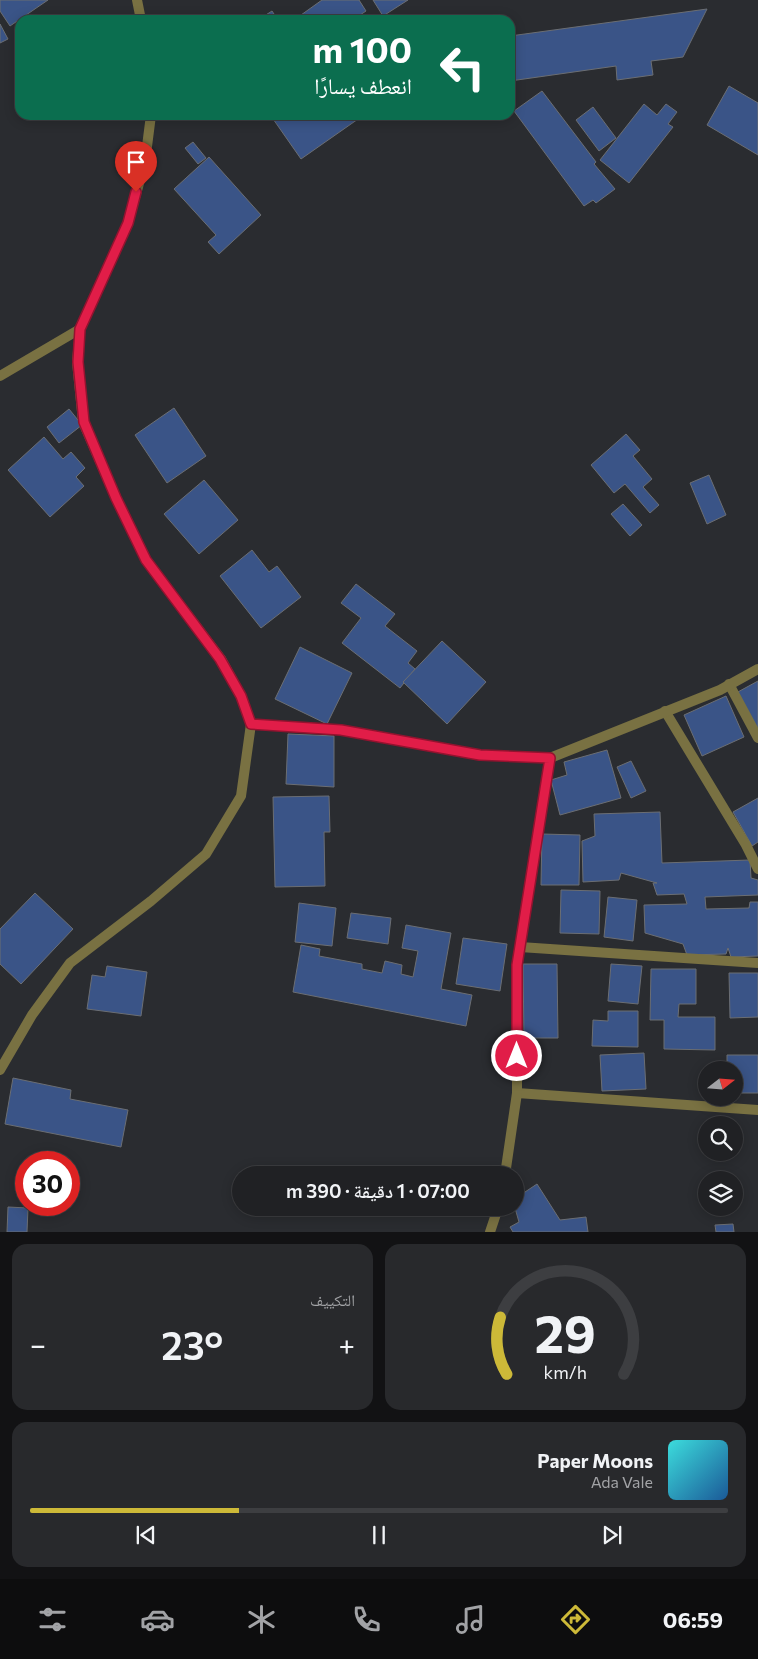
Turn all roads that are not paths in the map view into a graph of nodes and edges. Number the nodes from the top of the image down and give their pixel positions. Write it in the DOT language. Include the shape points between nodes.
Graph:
graph roads {
  1 [pos="137,0"];
  2 [pos="140,15"];
  3 [pos="150,120"];
  4 [pos="80,329"];
  5 [pos="0,376"];
  6 [pos="758,669"];
  7 [pos="729,684"];
  8 [pos="665,711"];
  9 [pos="251,724"];
  10 [pos="758,738"];
  11 [pos="550,758"];
  12 [pos="758,869"];
  13 [pos="520,947"];
  14 [pos="758,963"];
  15 [pos="0,1070"];
  16 [pos="517,1093"];
  17 [pos="758,1110"];
  18 [pos="505,1166"];
  19 [pos="495,1216"];
  20 [pos="490,1232"];
  1 -- 2 [label="street"];
  3 -- 4 [label="street" via="144,162 128,223"];
  4 -- 5 [label="street"];
  4 -- 9 [label="street" via="78,362 84,422 116,498 146,560 220,659 241,696"];
  6 -- 7 [label="street"];
  7 -- 8 [label="street"];
  7 -- 10 [label="street"];
  8 -- 11 [label="street"];
  8 -- 12 [label="street"];
  9 -- 11 [label="street" via="341,730 480,755"];
  9 -- 15 [label="street" via="241,796 206,854 70,963 32,1016"];
  11 -- 13 [label="street"];
  13 -- 14 [label="street"];
  13 -- 16 [label="street" via="517,965"];
  16 -- 17 [label="street"];
  16 -- 18 [label="street"];
  19 -- 20 [label="street"];
}
